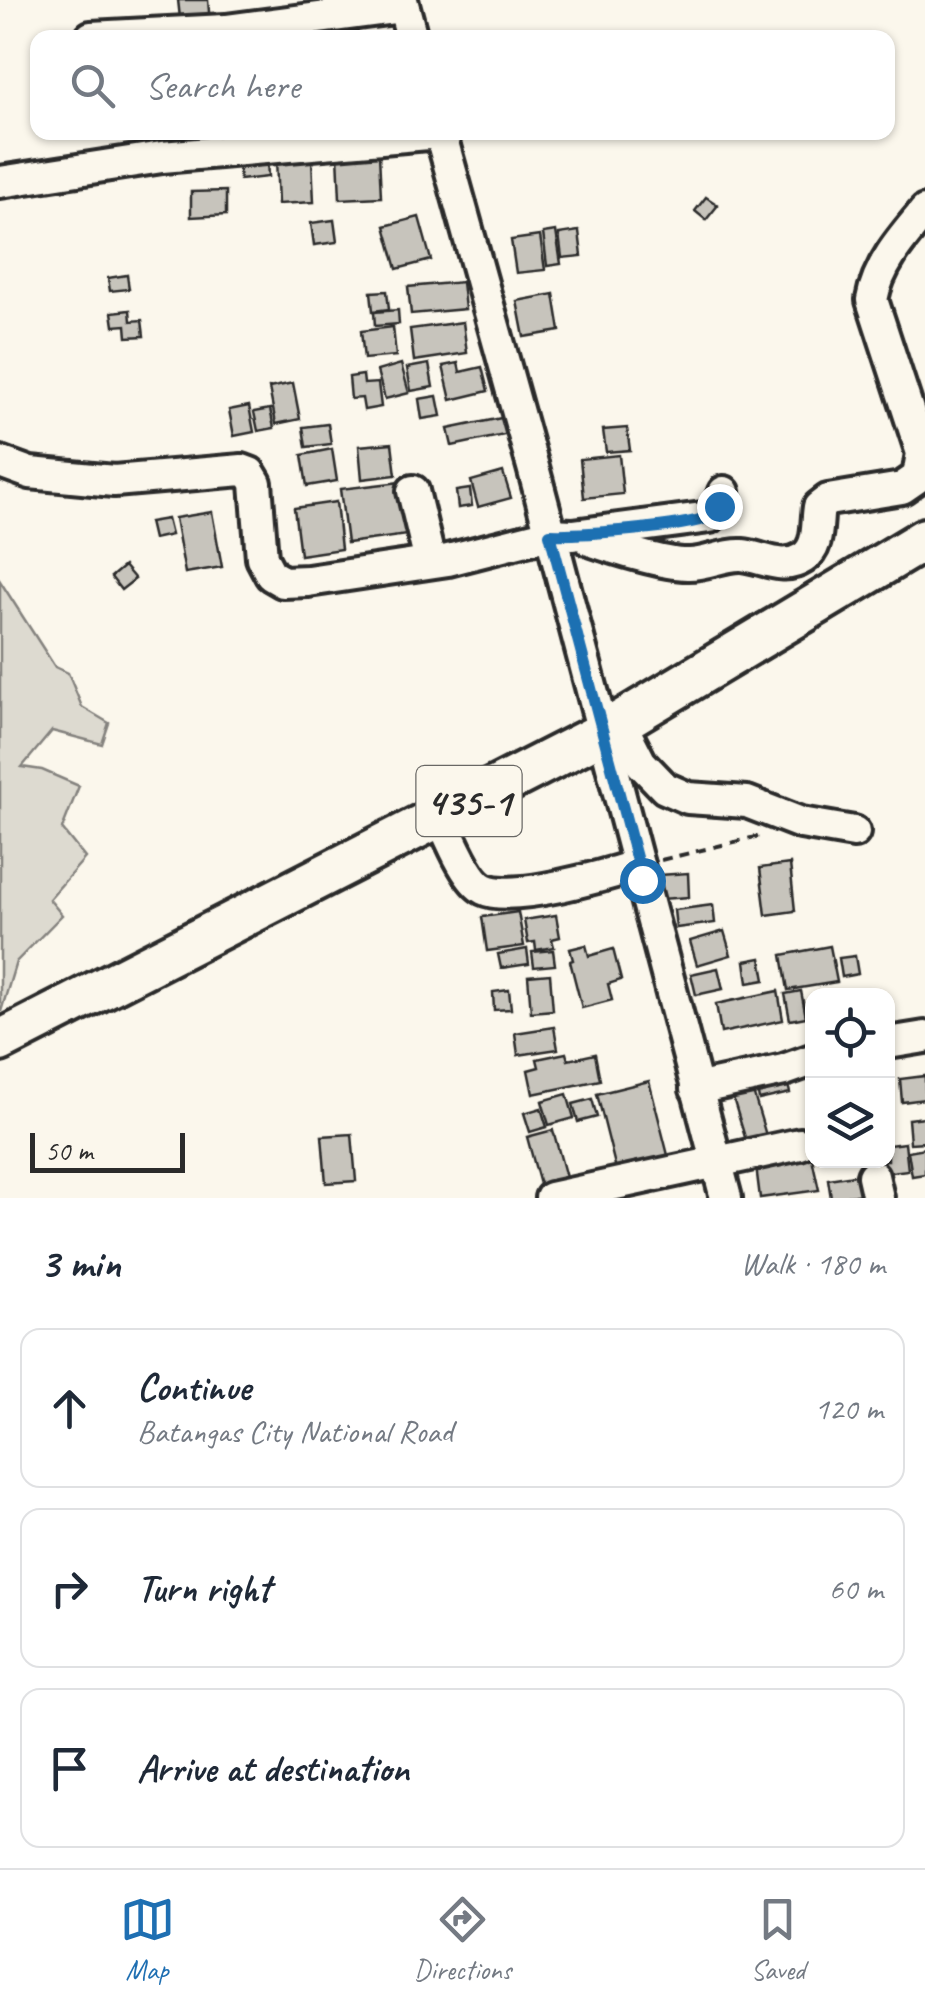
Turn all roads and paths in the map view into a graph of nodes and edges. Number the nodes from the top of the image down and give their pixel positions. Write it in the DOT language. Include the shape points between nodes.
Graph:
graph roads {
  1 [pos="402,3"];
  2 [pos="226,30"];
  3 [pos="410,30"];
  4 [pos="359,140"];
  5 [pos="442,140"];
  6 [pos="0,182"];
  7 [pos="925,211"];
  8 [pos="0,462"];
  9 [pos="413,491"];
  10 [pos="724,492"];
  11 [pos="562,534"];
  12 [pos="925,539"];
  13 [pos="430,562"];
  14 [pos="611,728"];
  15 [pos="440,816"];
  16 [pos="801,823"];
  17 [pos="854,832"];
  18 [pos="638,866"];
  19 [pos="925,1037"];
  20 [pos="0,1041"];
  21 [pos="895,1042"];
  22 [pos="805,1062"];
  23 [pos="696,1089"];
  24 [pos="800,1144"];
  25 [pos="716,1162"];
  26 [pos="551,1198"];
  27 [pos="726,1198"];
  1 -- 2 [label="street"];
  1 -- 3 [label="street"];
  4 -- 6 [label="street" via="162,157"];
  5 -- 11 [label="street"];
  7 -- 11 [label="street" via="875,282 872,300 922,453 918,477 902,488 828,500 819,507 813,547 788,562 731,555 669,564"];
  8 -- 13 [label="street" via="30,473 114,481 250,473 262,558 283,582"];
  9 -- 13 [label="street"];
  10 -- 11 [label="street" via="710,516"];
  11 -- 13 [label="street"];
  11 -- 14 [label="street"];
  12 -- 14 [label="main road, 435-1"];
  14 -- 15 [label="main road, 435-1"];
  14 -- 16 [label="street" via="665,788 688,798 747,802"];
  14 -- 18 [label="street"];
  15 -- 18 [label="street" via="485,890 582,882"];
  15 -- 20 [label="main road, 435-1"];
  16 -- 17 [label="street"];
  16 -- 18 [label="path"];
  18 -- 23 [label="street"];
  19 -- 21 [label="street"];
  22 -- 23 [label="street"];
  23 -- 25 [label="street"];
  24 -- 25 [label="street"];
  25 -- 26 [label="street"];
  25 -- 27 [label="street"];
}
